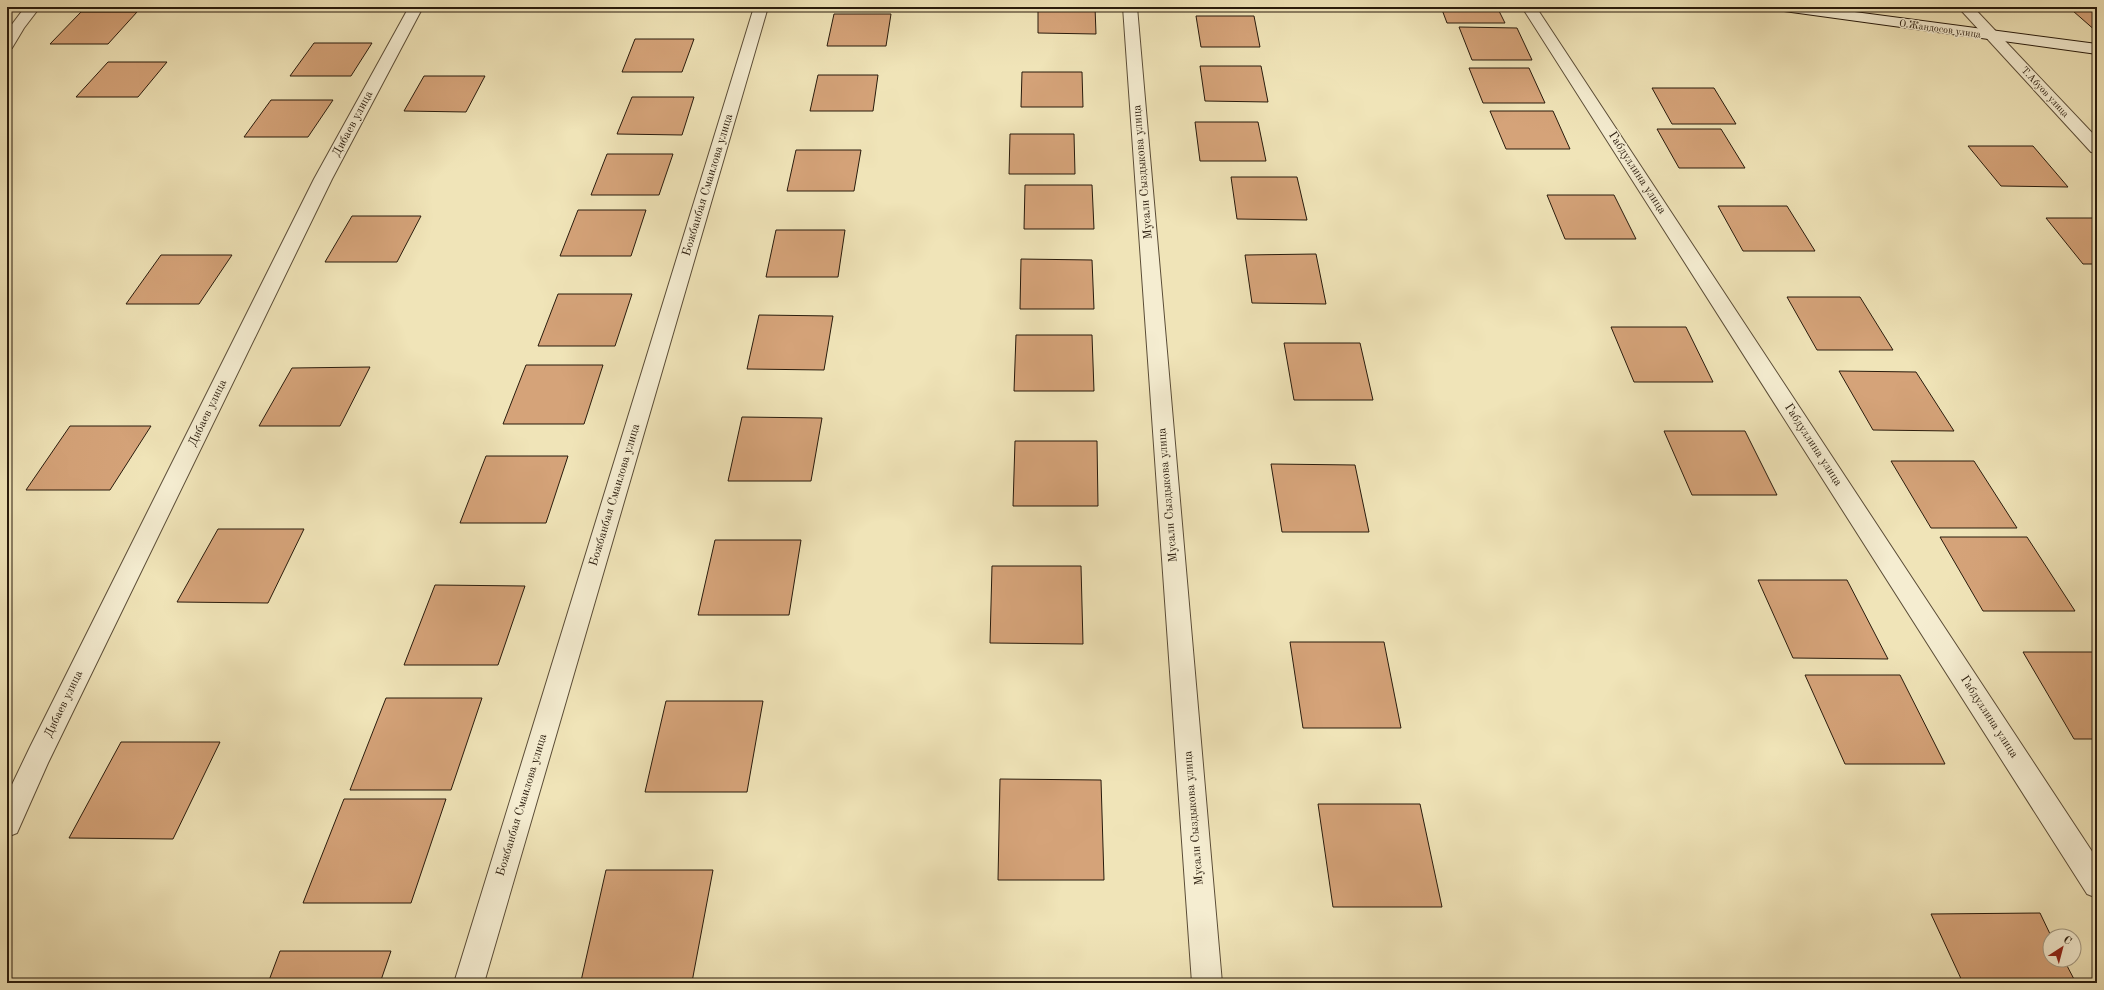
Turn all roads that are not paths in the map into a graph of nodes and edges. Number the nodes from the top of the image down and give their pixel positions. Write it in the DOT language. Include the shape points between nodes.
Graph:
graph roads {
  1 [pos="33,7"];
  2 [pos="416,7"];
  3 [pos="761,7"];
  4 [pos="1130,7"];
  5 [pos="1529,7"];
  6 [pos="1784,7"];
  7 [pos="1965,7"];
  8 [pos="1992,36"];
  9 [pos="7,45"];
  10 [pos="2097,49"];
  11 [pos="2097,148"];
  12 [pos="7,824"];
  13 [pos="2097,884"];
  14 [pos="469,983"];
  15 [pos="1207,983"];
  1 -- 9 [label="street" via="17,26"];
  2 -- 12 [label="street, Дибаев улица" via="323,179"];
  3 -- 14 [label="street, Божбанбая Смаилова улица"];
  4 -- 15 [label="street, Мусали Сыздыкова улица"];
  5 -- 13 [label="street, Габдуллина улица"];
  6 -- 8 [label="street, О.Жандосов улица"];
  7 -- 8 [label="street"];
  8 -- 10 [label="street, О.Жандосов улица"];
  8 -- 11 [label="street, Т.Абуов улица"];
}
